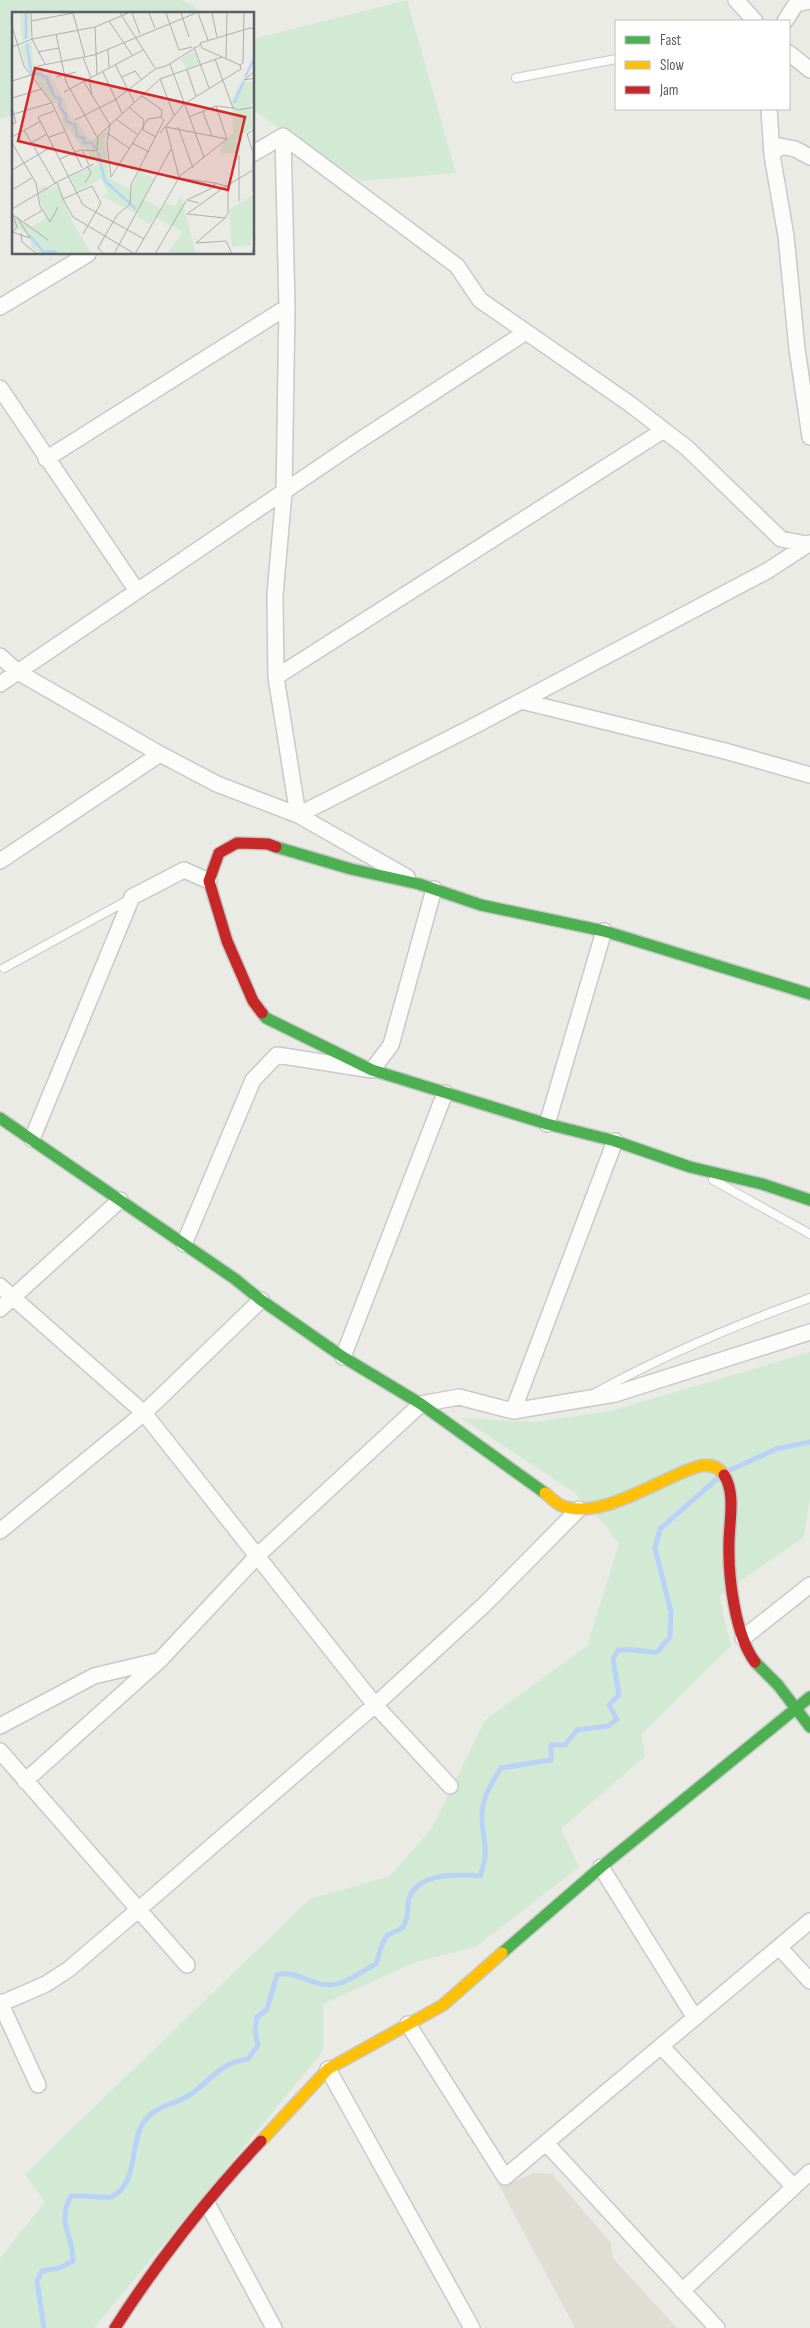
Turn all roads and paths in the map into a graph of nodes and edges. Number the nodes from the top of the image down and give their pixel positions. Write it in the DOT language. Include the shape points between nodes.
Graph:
graph roads {
  1 [pos="736,0"];
  2 [pos="810,0"];
  3 [pos="754,20"];
  4 [pos="786,20"];
  5 [pos="790,55"];
  6 [pos="615,59"];
  7 [pos="810,70"];
  8 [pos="516,78"];
  9 [pos="769,110"];
  10 [pos="283,136"];
  11 [pos="255,153"];
  12 [pos="772,155"];
  13 [pos="810,157"];
  14 [pos="86,255"];
  15 [pos="287,307"];
  16 [pos="0,308"];
  17 [pos="526,332"];
  18 [pos="0,388"];
  19 [pos="664,430"];
  20 [pos="810,437"];
  21 [pos="46,459"];
  22 [pos="284,492"];
  23 [pos="810,544"];
  24 [pos="137,591"];
  25 [pos="0,656"];
  26 [pos="18,672"];
  27 [pos="276,677"];
  28 [pos="0,684"];
  29 [pos="521,701"];
  30 [pos="160,754"];
  31 [pos="810,775"];
  32 [pos="298,815"];
  33 [pos="0,861"];
  34 [pos="209,881"];
  35 [pos="419,884"];
  36 [pos="434,889"];
  37 [pos="132,898"];
  38 [pos="604,931"];
  39 [pos="4,968"];
  40 [pos="810,994"];
  41 [pos="372,1070"];
  42 [pos="445,1093"];
  43 [pos="0,1118"];
  44 [pos="548,1124"];
  45 [pos="32,1139"];
  46 [pos="615,1141"];
  47 [pos="690,1167"];
  48 [pos="120,1200"];
  49 [pos="810,1200"];
  50 [pos="810,1234"];
  51 [pos="184,1244"];
  52 [pos="0,1286"];
  53 [pos="14,1298"];
  54 [pos="810,1298"];
  55 [pos="261,1300"];
  56 [pos="0,1309"];
  57 [pos="810,1332"];
  58 [pos="343,1358"];
  59 [pos="582,1400"];
  60 [pos="422,1404"];
  61 [pos="513,1411"];
  62 [pos="144,1413"];
  63 [pos="579,1509"];
  64 [pos="0,1531"];
  65 [pos="258,1556"];
  66 [pos="810,1585"];
  67 [pos="743,1638"];
  68 [pos="160,1660"];
  69 [pos="810,1697"];
  70 [pos="375,1705"];
  71 [pos="796,1709"];
  72 [pos="0,1726"];
  73 [pos="810,1728"];
  74 [pos="0,1751"];
  75 [pos="25,1781"];
  76 [pos="450,1786"];
  77 [pos="601,1867"];
  78 [pos="138,1910"];
  79 [pos="810,1921"];
  80 [pos="778,1947"];
  81 [pos="187,1966"];
  82 [pos="810,1981"];
  83 [pos="0,2003"];
  84 [pos="695,2018"];
  85 [pos="408,2024"];
  86 [pos="662,2046"];
  87 [pos="328,2070"];
  88 [pos="38,2085"];
  89 [pos="546,2142"];
  90 [pos="810,2172"];
  91 [pos="794,2186"];
  92 [pos="208,2205"];
  93 [pos="682,2291"];
  94 [pos="115,2328"];
  95 [pos="274,2328"];
  96 [pos="472,2328"];
  97 [pos="717,2328"];
  1 -- 3 [label="street"];
  2 -- 4 [label="street" via="796,4"];
  5 -- 7 [label="street"];
  6 -- 8 [label="lane"];
  9 -- 12 [label="street"];
  10 -- 11 [label="street"];
  10 -- 15 [label="street"];
  10 -- 17 [label="street" via="457,266 480,300"];
  12 -- 13 [label="street" via="780,146"];
  12 -- 20 [label="street" via="786,236 796,349"];
  14 -- 16 [label="street"];
  15 -- 21 [label="street"];
  15 -- 22 [label="street"];
  17 -- 19 [label="street"];
  17 -- 22 [label="street"];
  18 -- 21 [label="street"];
  19 -- 23 [label="street" via="687,448 781,539"];
  19 -- 27 [label="street"];
  21 -- 24 [label="street"];
  22 -- 24 [label="street"];
  22 -- 27 [label="street" via="275,595"];
  23 -- 29 [label="street" via="767,571"];
  24 -- 26 [label="street"];
  25 -- 26 [label="street"];
  26 -- 28 [label="street"];
  26 -- 30 [label="street"];
  27 -- 32 [label="street"];
  29 -- 31 [label="street"];
  29 -- 32 [label="street"];
  30 -- 32 [label="street" via="217,784"];
  30 -- 33 [label="street"];
  32 -- 35 [label="street"];
  34 -- 35 [label="street" via="220,853 237,843 268,844 350,869"];
  34 -- 37 [label="street" via="184,870"];
  34 -- 41 [label="street" via="227,941 253,1001 266,1018"];
  35 -- 36 [label="street"];
  36 -- 38 [label="street" via="481,905"];
  36 -- 41 [label="street" via="391,1045"];
  37 -- 39 [label="lane"];
  37 -- 45 [label="street"];
  38 -- 40 [label="street"];
  38 -- 44 [label="street"];
  41 -- 42 [label="street"];
  41 -- 51 [label="street" via="277,1055 253,1080"];
  42 -- 44 [label="street"];
  42 -- 58 [label="street"];
  43 -- 45 [label="street"];
  44 -- 46 [label="street"];
  45 -- 48 [label="street"];
  46 -- 47 [label="street"];
  46 -- 61 [label="street"];
  47 -- 49 [label="street" via="762,1184"];
  47 -- 50 [label="lane"];
  48 -- 51 [label="street"];
  48 -- 53 [label="street"];
  51 -- 55 [label="street"];
  52 -- 53 [label="street"];
  53 -- 56 [label="street"];
  53 -- 62 [label="street"];
  54 -- 59 [label="lane" via="728,1328 644,1366"];
  55 -- 58 [label="street"];
  55 -- 62 [label="street"];
  57 -- 59 [label="street" via="615,1394"];
  58 -- 60 [label="street"];
  59 -- 61 [label="street"];
  60 -- 61 [label="street" via="460,1397"];
  60 -- 63 [label="street" via="561,1505"];
  60 -- 65 [label="street"];
  62 -- 64 [label="street"];
  62 -- 65 [label="street"];
  63 -- 67 [label="street" via="618,1501 696,1467 711,1465 723,1471 730,1490 728,1550"];
  63 -- 70 [label="street" via="484,1605"];
  65 -- 68 [label="street"];
  65 -- 70 [label="street"];
  66 -- 67 [label="street"];
  67 -- 71 [label="street" via="754,1660 773,1678"];
  68 -- 72 [label="street" via="94,1676"];
  68 -- 75 [label="street"];
  69 -- 71 [label="street"];
  70 -- 76 [label="street"];
  70 -- 78 [label="street"];
  71 -- 73 [label="street"];
  71 -- 77 [label="street"];
  74 -- 75 [label="street"];
  75 -- 78 [label="street"];
  77 -- 84 [label="street"];
  77 -- 85 [label="street" via="443,2005"];
  78 -- 81 [label="street"];
  78 -- 83 [label="street" via="69,1969 46,1984"];
  79 -- 80 [label="street"];
  80 -- 82 [label="street"];
  80 -- 84 [label="street"];
  83 -- 88 [label="street"];
  84 -- 86 [label="street"];
  85 -- 87 [label="street"];
  85 -- 89 [label="street" via="505,2177"];
  86 -- 89 [label="street"];
  86 -- 91 [label="street"];
  87 -- 92 [label="street" via="239,2164"];
  87 -- 96 [label="street"];
  89 -- 93 [label="street"];
  90 -- 91 [label="street"];
  91 -- 93 [label="street"];
  92 -- 94 [label="street" via="138,2292"];
  92 -- 95 [label="street"];
  93 -- 97 [label="street"];
}
